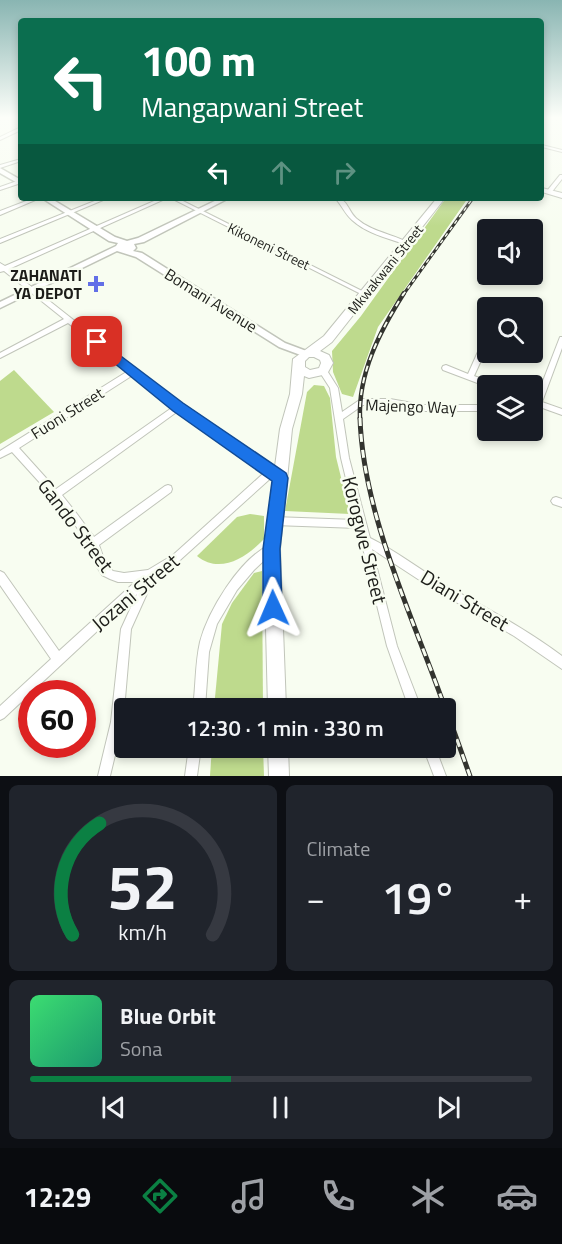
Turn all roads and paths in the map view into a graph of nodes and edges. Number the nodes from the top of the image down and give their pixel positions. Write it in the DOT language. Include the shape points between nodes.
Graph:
graph roads {
  1 [pos="18,161"];
  2 [pos="0,169"];
  3 [pos="562,176"];
  4 [pos="18,181"];
  5 [pos="18,183"];
  6 [pos="0,189"];
  7 [pos="545,191"];
  8 [pos="562,196"];
  9 [pos="30,201"];
  10 [pos="50,201"];
  11 [pos="99,201"];
  12 [pos="158,201"];
  13 [pos="178,201"];
  14 [pos="220,201"];
  15 [pos="342,201"];
  16 [pos="439,201"];
  17 [pos="198,212"];
  18 [pos="0,213"];
  19 [pos="70,213"];
  20 [pos="96,228"];
  21 [pos="0,242"];
  22 [pos="406,243"];
  23 [pos="127,248"];
  24 [pos="2,268"];
  25 [pos="31,290"];
  26 [pos="365,294"];
  27 [pos="0,305"];
  28 [pos="68,320"];
  29 [pos="328,339"];
  30 [pos="562,339"];
  31 [pos="282,345"];
  32 [pos="308,353"];
  33 [pos="0,356"];
  34 [pos="325,358"];
  35 [pos="477,361"];
  36 [pos="298,366"];
  37 [pos="446,368"];
  38 [pos="134,371"];
  39 [pos="319,373"];
  40 [pos="470,377"];
  41 [pos="477,380"];
  42 [pos="543,382"];
  43 [pos="296,394"];
  44 [pos="543,406"];
  45 [pos="178,407"];
  46 [pos="477,408"];
  47 [pos="562,412"];
  48 [pos="340,417"];
  49 [pos="13,447"];
  50 [pos="0,455"];
  51 [pos="276,475"];
  52 [pos="168,489"];
  53 [pos="56,494"];
  54 [pos="274,521"];
  55 [pos="361,524"];
  56 [pos="365,540"];
  57 [pos="93,544"];
  58 [pos="272,549"];
  59 [pos="151,574"];
  60 [pos="0,576"];
  61 [pos="58,658"];
  62 [pos="562,663"];
  63 [pos="200,698"];
  64 [pos="276,698"];
  65 [pos="411,698"];
  66 [pos="0,714"];
  67 [pos="193,758"];
  68 [pos="278,758"];
  69 [pos="433,758"];
  70 [pos="104,776"];
  71 [pos="191,776"];
  72 [pos="279,776"];
  73 [pos="440,776"];
  1 -- 2 [label="street"];
  2 -- 4 [label="main road"];
  3 -- 7 [label="street"];
  5 -- 6 [label="street"];
  7 -- 8 [label="main road"];
  9 -- 18 [label="street"];
  10 -- 19 [label="main road"];
  11 -- 19 [label="street"];
  12 -- 20 [label="street"];
  13 -- 17 [label="street, Kikoneni Street"];
  14 -- 17 [label="main road"];
  15 -- 22 [label="street" via="354,221"];
  16 -- 22 [label="main road, Mkwakwani Street"];
  17 -- 23 [label="main road"];
  17 -- 26 [label="street, Kikoneni Street"];
  19 -- 20 [label="main road"];
  19 -- 21 [label="street"];
  20 -- 23 [label="main road"];
  20 -- 24 [label="street"];
  22 -- 26 [label="main road, Mkwakwani Street"];
  23 -- 25 [label="main road"];
  23 -- 31 [label="main road, Bomani Avenue"];
  24 -- 25 [label="street"];
  25 -- 27 [label="main road"];
  25 -- 28 [label="street"];
  26 -- 29 [label="main road, Mkwakwani Street"];
  28 -- 33 [label="street"];
  28 -- 38 [label="street"];
  29 -- 32 [label="main road, Mkwakwani Street"];
  29 -- 34 [label="main road"];
  30 -- 42 [label="street"];
  31 -- 32 [label="main road"];
  31 -- 36 [label="main road"];
  32 -- 34 [label="main road"];
  32 -- 36 [label="main road, Mkwakwani Street"];
  34 -- 39 [label="main road" via="326,368"];
  35 -- 40 [label="street"];
  36 -- 39 [label="main road"];
  36 -- 43 [label="main road"];
  37 -- 40 [label="street"];
  38 -- 45 [label="street"];
  38 -- 49 [label="street, Fuoni Street"];
  39 -- 43 [label="main road"];
  39 -- 48 [label="street, Korogwe Street" via="334,388"];
  40 -- 41 [label="street"];
  43 -- 51 [label="main road"];
  44 -- 47 [label="street"];
  45 -- 51 [label="street"];
  45 -- 53 [label="street"];
  46 -- 48 [label="street, Majengo Way" via="361,402"];
  48 -- 55 [label="street, Korogwe Street"];
  49 -- 50 [label="street, Fuoni Street"];
  49 -- 53 [label="street, Gando Street"];
  51 -- 54 [label="main road"];
  51 -- 59 [label="street, Jozani Street"];
  52 -- 57 [label="street"];
  53 -- 57 [label="street, Gando Street"];
  54 -- 55 [label="street"];
  54 -- 58 [label="main road"];
  55 -- 56 [label="street, Korogwe Street"];
  56 -- 62 [label="street, Diani Street" via="529,637"];
  56 -- 65 [label="street, Korogwe Street" via="392,646"];
  57 -- 59 [label="street, Gando Street" via="106,573"];
  58 -- 63 [label="street" via="249,566 225,600 207,636"];
  58 -- 64 [label="main road"];
  59 -- 61 [label="street, Jozani Street"];
  59 -- 70 [label="street" via="126,629 117,722"];
  60 -- 61 [label="street"];
  61 -- 66 [label="street, Jozani Street"];
  67 -- 71 [label="street"];
  68 -- 72 [label="main road"];
  69 -- 73 [label="street"];
}
